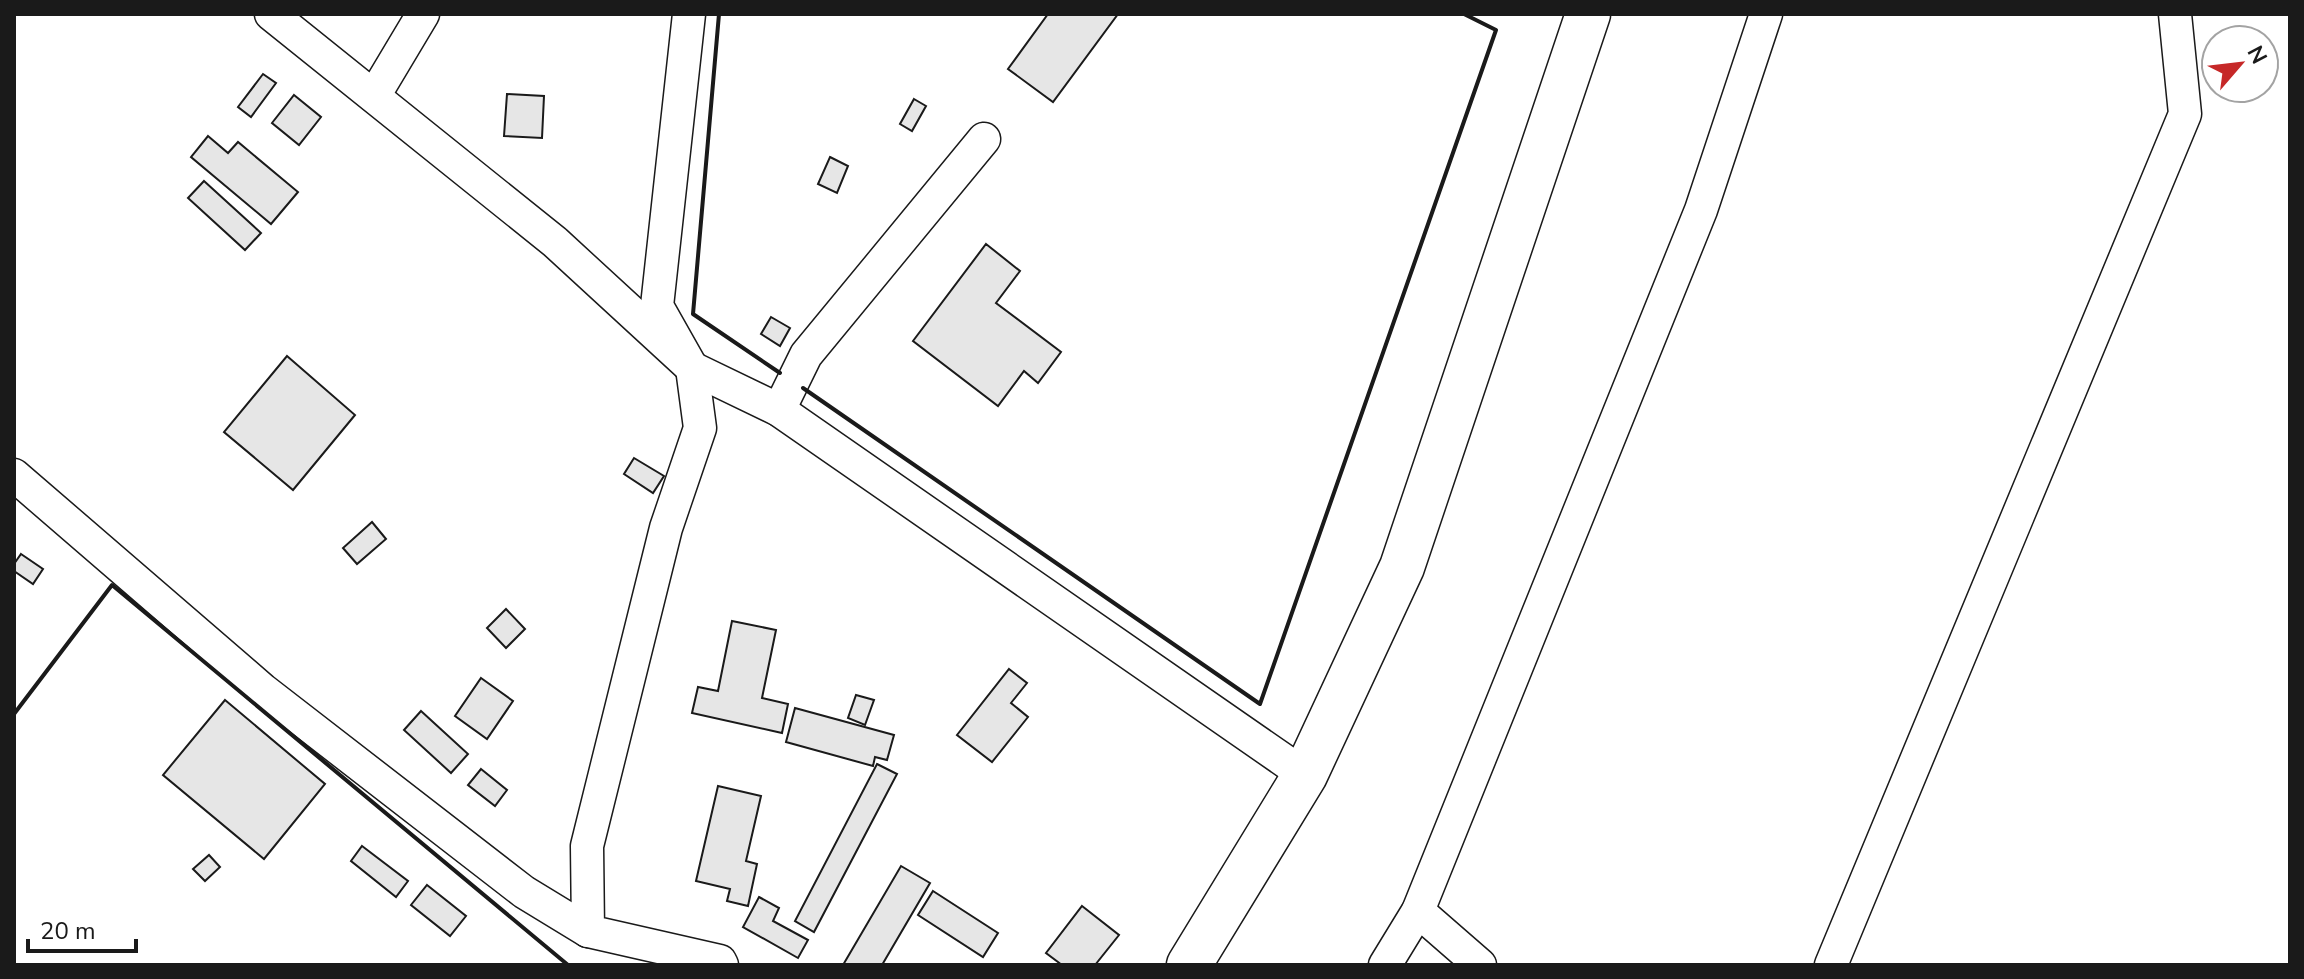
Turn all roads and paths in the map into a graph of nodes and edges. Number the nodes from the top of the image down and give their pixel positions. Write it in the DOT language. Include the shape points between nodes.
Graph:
graph roads {
  1 [pos="271,14"];
  2 [pos="423,14"];
  3 [pos="689,14"];
  4 [pos="1588,14"];
  5 [pos="1766,14"];
  6 [pos="2175,14"];
  7 [pos="374,96"];
  8 [pos="984,139"];
  9 [pos="692,368"];
  10 [pos="779,410"];
  11 [pos="14,475"];
  12 [pos="1305,775"];
  13 [pos="1418,911"];
  14 [pos="588,931"];
  15 [pos="722,965"];
  16 [pos="1189,965"];
  17 [pos="1385,965"];
  18 [pos="1480,965"];
  19 [pos="1831,965"];
  1 -- 7 [label="street"];
  2 -- 7 [label="street"];
  3 -- 9 [label="street" via="657,306"];
  4 -- 12 [label="main road" via="1402,567"];
  5 -- 13 [label="street" via="1701,210"];
  6 -- 19 [label="street" via="2185,114"];
  7 -- 9 [label="street" via="555,242"];
  8 -- 10 [label="street" via="806,355"];
  9 -- 10 [label="street"];
  9 -- 14 [label="street" via="700,428 666,528 587,846"];
  10 -- 12 [label="street"];
  11 -- 14 [label="street" via="263,690 524,892"];
  12 -- 16 [label="main road"];
  13 -- 17 [label="street"];
  13 -- 18 [label="street"];
  14 -- 15 [label="street"];
}
